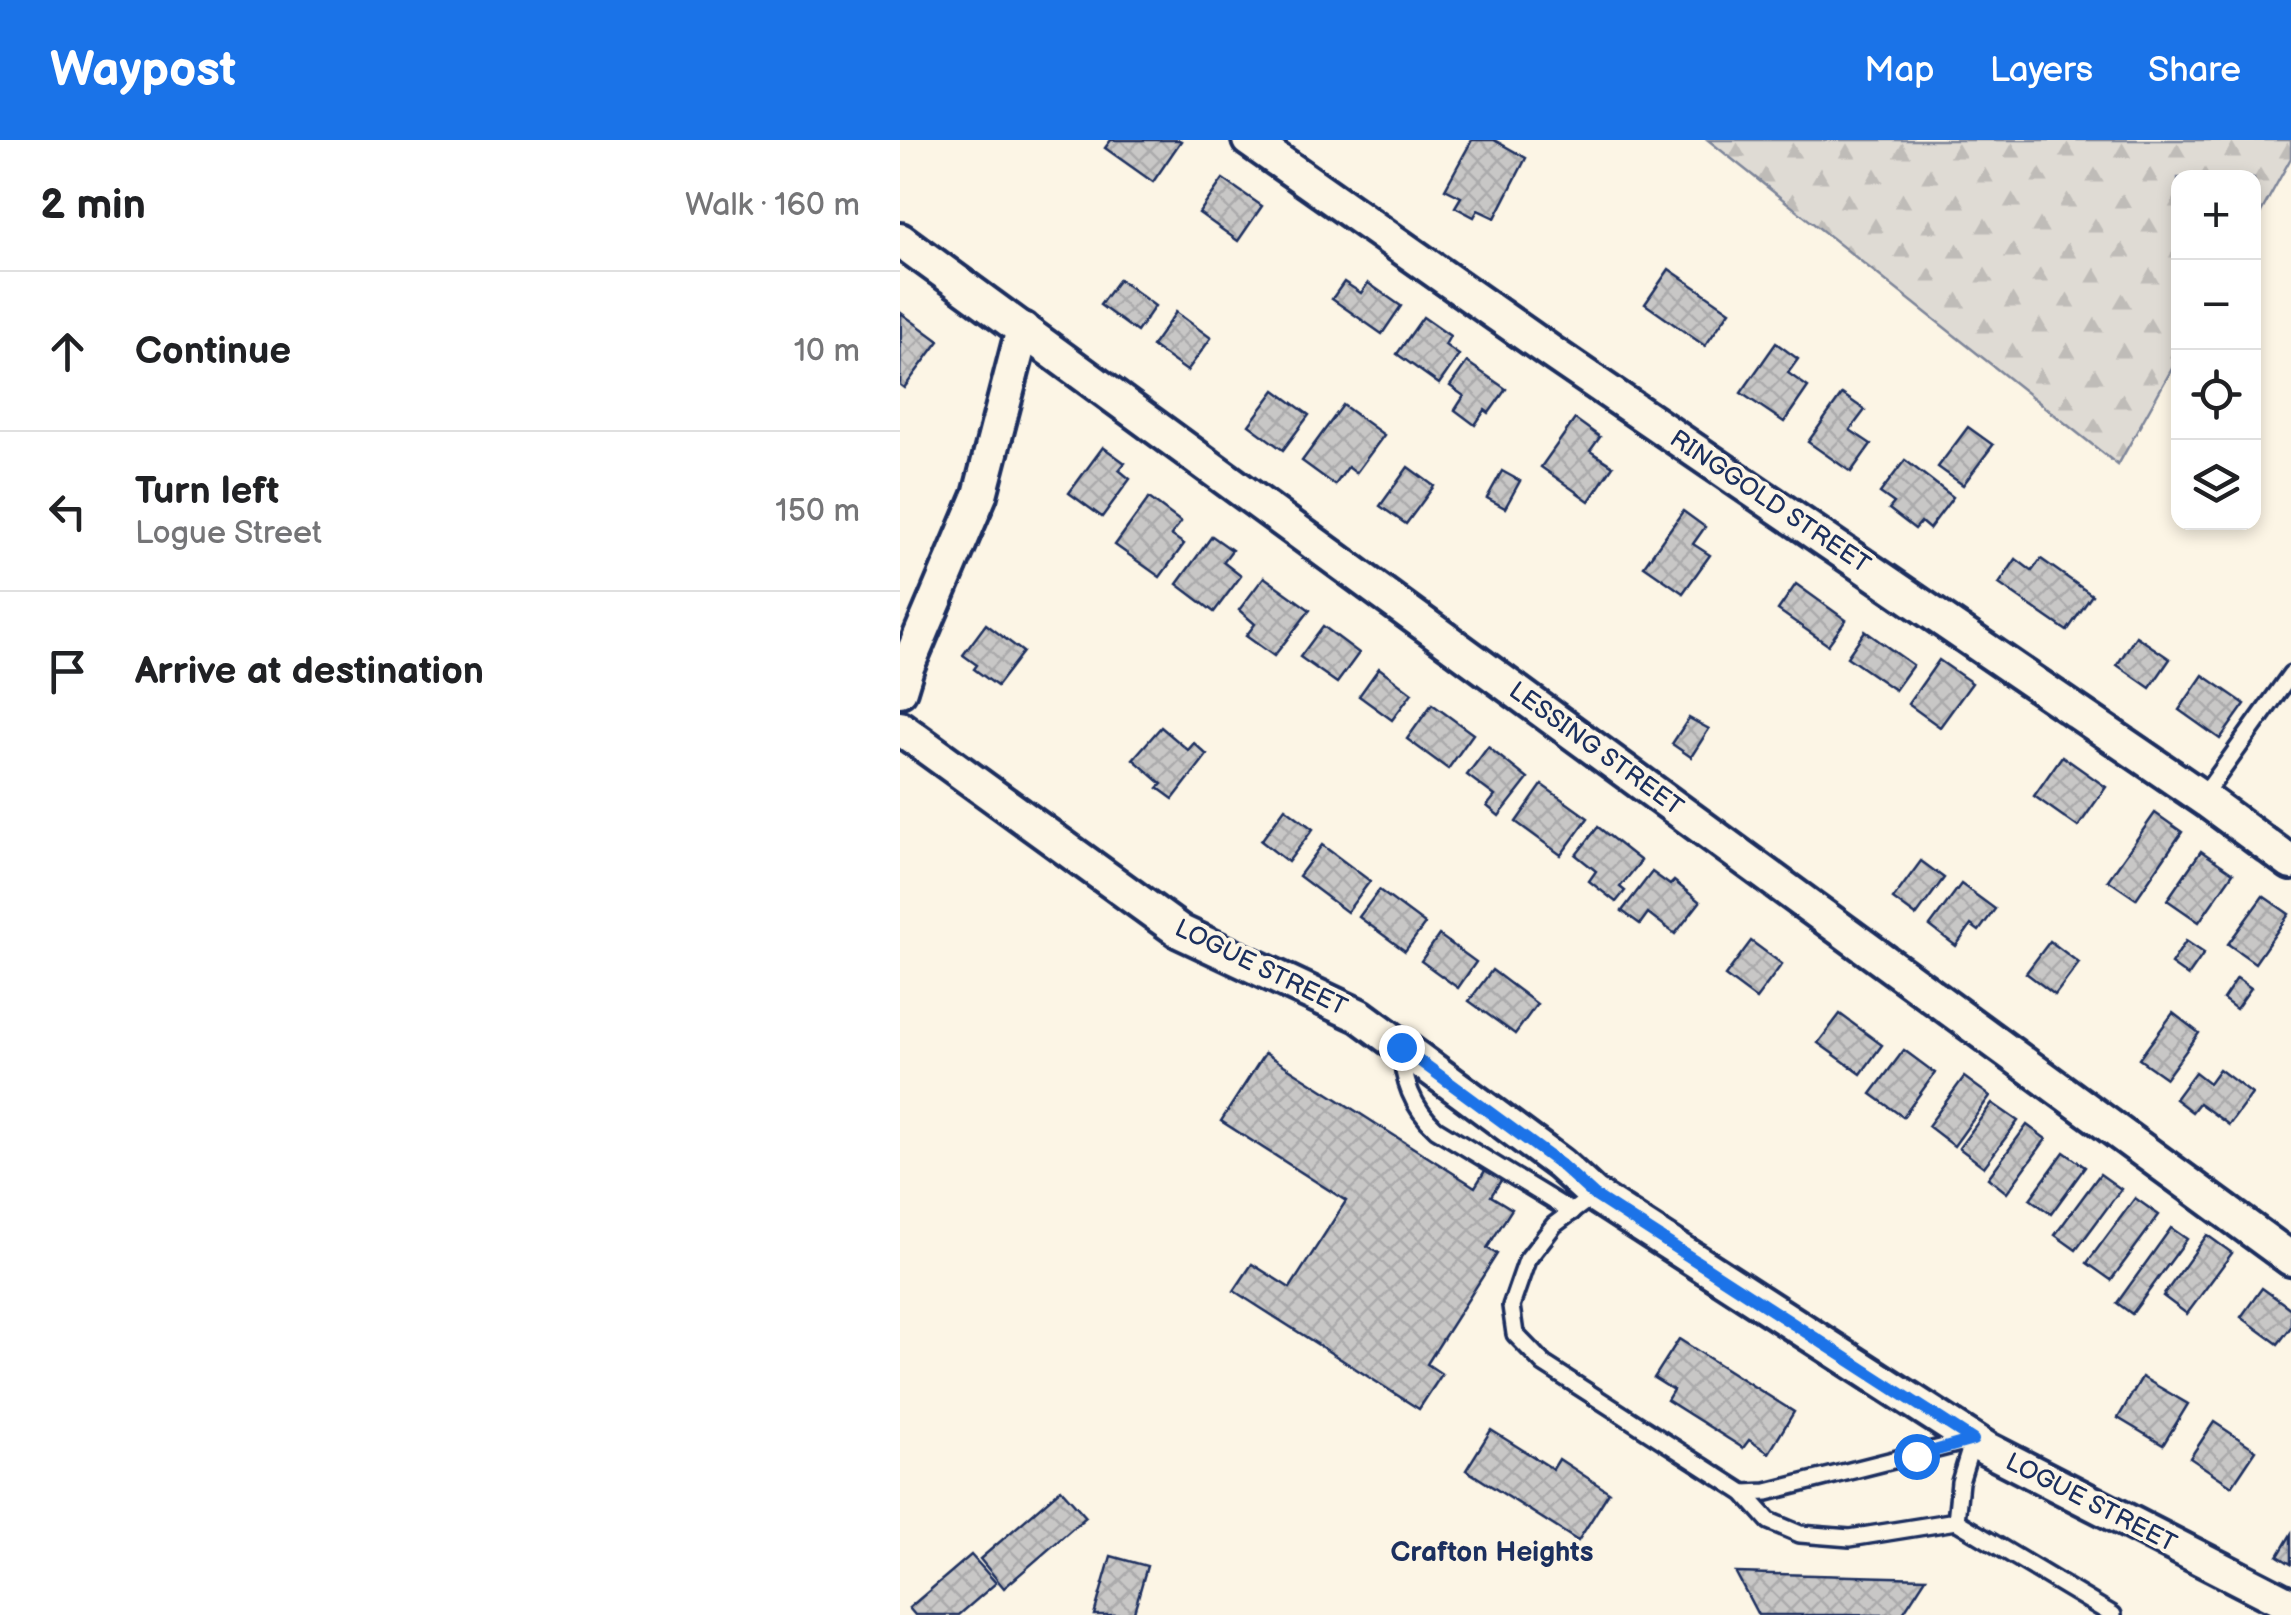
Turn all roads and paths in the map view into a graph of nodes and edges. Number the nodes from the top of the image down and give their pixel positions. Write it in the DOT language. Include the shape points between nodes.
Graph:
graph roads {
  1 [pos="1249,140"];
  2 [pos="900,240"];
  3 [pos="1024,329"];
  4 [pos="2291,674"];
  5 [pos="900,690"];
  6 [pos="900,728"];
  7 [pos="2202,798"];
  8 [pos="2291,863"];
  9 [pos="1401,1047"];
  10 [pos="1583,1204"];
  11 [pos="2291,1259"];
  12 [pos="1973,1440"];
  13 [pos="1744,1493"];
  14 [pos="1956,1521"];
  15 [pos="2291,1606"];
  16 [pos="2113,1615"];
  1 -- 7 [label="street, RINGGOLD STREET"];
  2 -- 3 [label="street, LESSING STREET"];
  3 -- 5 [label="street" via="980,495"];
  3 -- 11 [label="street, LESSING STREET"];
  4 -- 7 [label="lane"];
  6 -- 9 [label="street, LOGUE STREET" via="1181,932 1360,1016"];
  7 -- 8 [label="street, RINGGOLD STREET"];
  9 -- 10 [label="street, LOGUE STREET" via="1560,1164"];
  9 -- 10 [label="lane" via="1407,1088 1436,1129"];
  10 -- 12 [label="street, LOGUE STREET"];
  10 -- 13 [label="lane" via="1554,1225 1527,1260 1511,1306 1515,1334 1544,1364"];
  12 -- 13 [label="lane"];
  12 -- 14 [label="lane"];
  12 -- 15 [label="street, LOGUE STREET"];
  13 -- 14 [label="lane" via="1769,1521 1800,1534 1850,1538"];
  14 -- 16 [label="lane"];
}
